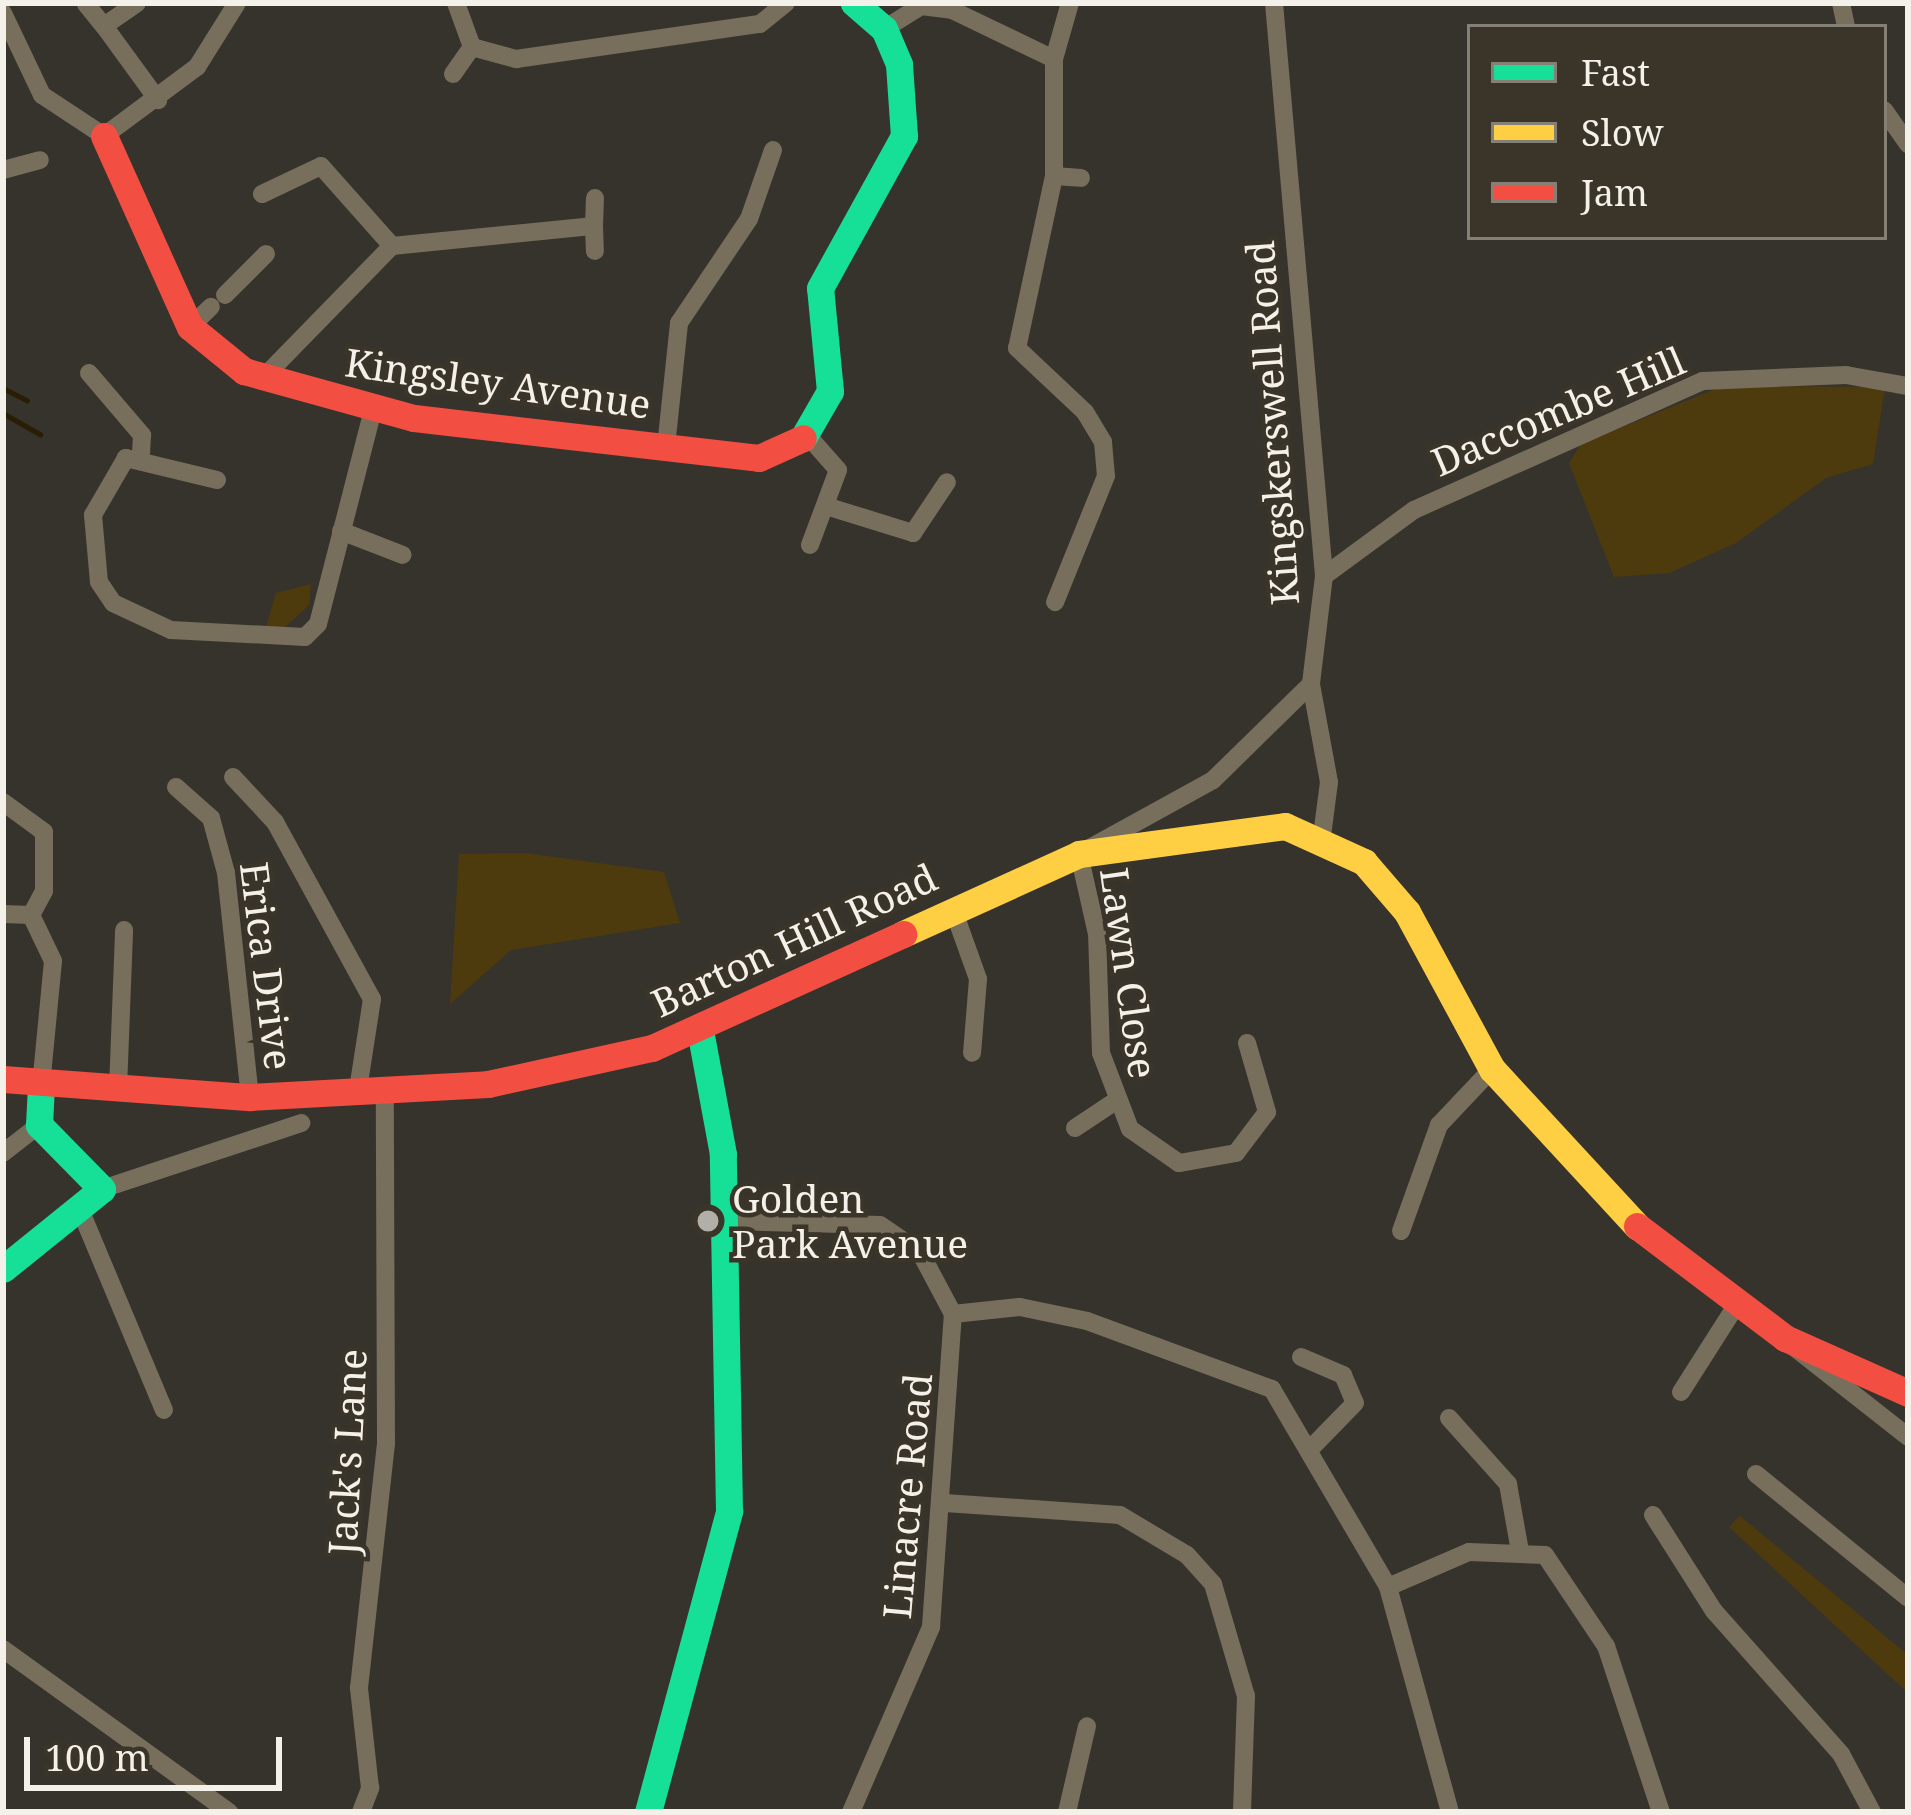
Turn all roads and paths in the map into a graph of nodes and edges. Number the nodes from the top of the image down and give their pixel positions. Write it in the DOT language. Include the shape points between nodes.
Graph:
graph roads {
  1 [pos="137,3"];
  2 [pos="237,3"];
  3 [pos="456,3"];
  4 [pos="786,3"];
  5 [pos="854,3"];
  6 [pos="1070,3"];
  7 [pos="1274,3"];
  8 [pos="86,4"];
  9 [pos="3,13"];
  10 [pos="104,26"];
  11 [pos="884,29"];
  12 [pos="472,47"];
  13 [pos="10,52"];
  14 [pos="1054,59"];
  15 [pos="453,74"];
  16 [pos="158,100"];
  17 [pos="1887,114"];
  18 [pos="104,136"];
  19 [pos="1908,144"];
  20 [pos="773,151"];
  21 [pos="40,160"];
  22 [pos="3,170"];
  23 [pos="1054,176"];
  24 [pos="1081,178"];
  25 [pos="262,194"];
  26 [pos="595,198"];
  27 [pos="594,226"];
  28 [pos="392,246"];
  29 [pos="595,251"];
  30 [pos="266,254"];
  31 [pos="208,310"];
  32 [pos="89,373"];
  33 [pos="262,378"];
  34 [pos="1908,386"];
  35 [pos="374,406"];
  36 [pos="808,436"];
  37 [pos="666,448"];
  38 [pos="141,455"];
  39 [pos="217,480"];
  40 [pos="947,482"];
  41 [pos="829,507"];
  42 [pos="340,531"];
  43 [pos="810,545"];
  44 [pos="403,555"];
  45 [pos="1324,576"];
  46 [pos="1054,602"];
  47 [pos="1311,684"];
  48 [pos="233,777"];
  49 [pos="176,787"];
  50 [pos="3,802"];
  51 [pos="1322,836"];
  52 [pos="1079,854"];
  53 [pos="953,909"];
  54 [pos="3,914"];
  55 [pos="31,915"];
  56 [pos="124,930"];
  57 [pos="700,1030"];
  58 [pos="1246,1042"];
  59 [pos="972,1053"];
  60 [pos="1492,1070"];
  61 [pos="3,1079"];
  62 [pos="41,1085"];
  63 [pos="118,1089"];
  64 [pos="371,1094"];
  65 [pos="250,1097"];
  66 [pos="1114,1102"];
  67 [pos="301,1123"];
  68 [pos="39,1125"];
  69 [pos="1075,1128"];
  70 [pos="3,1153"];
  71 [pos="102,1189"];
  72 [pos="79,1208"];
  73 [pos="725,1221"];
  74 [pos="1400,1231"];
  75 [pos="3,1269"];
  76 [pos="1737,1304"];
  77 [pos="953,1314"];
  78 [pos="1785,1338"];
  79 [pos="1301,1357"];
  80 [pos="1681,1392"];
  81 [pos="1908,1393"];
  82 [pos="164,1410"];
  83 [pos="1449,1418"];
  84 [pos="1908,1437"];
  85 [pos="1312,1447"];
  86 [pos="1756,1474"];
  87 [pos="945,1502"];
  88 [pos="1653,1515"];
  89 [pos="1519,1546"];
  90 [pos="1388,1587"];
  91 [pos="1908,1598"];
  92 [pos="3,1648"];
  93 [pos="1087,1726"];
  94 [pos="860,1809"];
  95 [pos="229,1812"];
  96 [pos="361,1812"];
  97 [pos="648,1812"];
  98 [pos="1067,1812"];
  99 [pos="1241,1812"];
  100 [pos="1450,1812"];
  101 [pos="1660,1812"];
  102 [pos="1872,1812"];
  1 -- 10 [label="street"];
  2 -- 16 [label="street" via="197,68"];
  3 -- 12 [label="street"];
  4 -- 12 [label="street" via="760,24 516,59"];
  5 -- 11 [label="street"];
  6 -- 14 [label="street"];
  7 -- 45 [label="street, Kingskerswell Road"];
  8 -- 10 [label="street"];
  9 -- 13 [label="street"];
  10 -- 16 [label="street"];
  11 -- 14 [label="street" via="921,6 952,10"];
  11 -- 36 [label="street" via="904,136 832,250 820,288 830,391"];
  12 -- 15 [label="street"];
  13 -- 18 [label="street" via="42,95"];
  14 -- 23 [label="street"];
  16 -- 18 [label="street"];
  17 -- 19 [label="street"];
  18 -- 31 [label="street"];
  20 -- 37 [label="street" via="724,262 703,274 680,323"];
  21 -- 22 [label="street"];
  23 -- 24 [label="street"];
  23 -- 46 [label="street" via="1017,348 1085,412 1106,476"];
  25 -- 28 [label="street" via="321,166"];
  26 -- 27 [label="street"];
  27 -- 28 [label="street"];
  27 -- 29 [label="street"];
  28 -- 33 [label="street"];
  30 -- 31 [label="street"];
  31 -- 33 [label="street, Kingsley Avenue"];
  32 -- 38 [label="street" via="142,435"];
  33 -- 35 [label="street, Kingsley Avenue"];
  34 -- 45 [label="street, Daccombe Hill" via="1846,375 1703,381 1414,510"];
  35 -- 37 [label="street, Kingsley Avenue"];
  35 -- 42 [label="street"];
  36 -- 37 [label="street, Kingsley Avenue" via="759,458"];
  36 -- 41 [label="street" via="838,470"];
  38 -- 39 [label="street"];
  38 -- 42 [label="street" via="126,458 100,495 91,555 113,603 138,619 202,637 305,637 318,624"];
  40 -- 41 [label="street" via="913,533"];
  41 -- 43 [label="street"];
  42 -- 44 [label="street"];
  45 -- 47 [label="street, Kingskerswell Road"];
  47 -- 51 [label="street, Kingskerswell Road" via="1329,782"];
  47 -- 52 [label="street" via="1213,780"];
  48 -- 64 [label="street, Jack's Lane" via="275,822 372,999"];
  49 -- 65 [label="street, Erica Drive" via="211,818 226,873"];
  50 -- 55 [label="street" via="44,832 44,891"];
  51 -- 52 [label="street, Barton Hill Road" via="1248,824"];
  51 -- 60 [label="street" via="1364,862 1407,912"];
  52 -- 53 [label="street, Barton Hill Road"];
  52 -- 66 [label="street, Lawn Close"];
  53 -- 57 [label="street, Barton Hill Road"];
  53 -- 59 [label="street" via="978,979"];
  54 -- 55 [label="street"];
  55 -- 62 [label="street" via="53,961"];
  56 -- 63 [label="street"];
  57 -- 64 [label="street, Barton Hill Road" via="488,1084"];
  57 -- 73 [label="street"];
  58 -- 66 [label="street, Lawn Close" via="1267,1112 1237,1153 1179,1163 1154,1152"];
  60 -- 74 [label="street" via="1439,1125"];
  60 -- 76 [label="street" via="1556,1149"];
  61 -- 62 [label="street, Barton Hill Road"];
  62 -- 63 [label="street, Barton Hill Road"];
  62 -- 68 [label="street"];
  63 -- 65 [label="street, Barton Hill Road"];
  64 -- 65 [label="street, Barton Hill Road"];
  64 -- 96 [label="street, Jack's Lane" via="386,1444 359,1688 370,1788"];
  66 -- 69 [label="street, Lawn Close"];
  67 -- 71 [label="street"];
  68 -- 70 [label="street"];
  68 -- 71 [label="street"];
  71 -- 72 [label="street"];
  72 -- 75 [label="street"];
  72 -- 82 [label="street"];
  73 -- 77 [label="street" via="880,1226 920,1252"];
  73 -- 97 [label="street" via="729,1511"];
  76 -- 78 [label="street"];
  76 -- 80 [label="street"];
  77 -- 85 [label="street" via="1020,1307 1202,1354 1272,1389"];
  77 -- 87 [label="street, Linacre Road"];
  78 -- 81 [label="street"];
  78 -- 84 [label="street"];
  79 -- 85 [label="street" via="1343,1375 1355,1402"];
  83 -- 89 [label="street" via="1508,1484"];
  85 -- 90 [label="street"];
  86 -- 91 [label="street"];
  87 -- 94 [label="street, Linacre Road" via="921,1666"];
  87 -- 99 [label="street" via="1120,1516 1187,1555 1213,1584 1246,1696"];
  88 -- 102 [label="street" via="1714,1610 1841,1754"];
  89 -- 90 [label="street" via="1469,1552"];
  89 -- 101 [label="street" via="1545,1556 1588,1612"];
  90 -- 100 [label="street"];
  92 -- 95 [label="street"];
  93 -- 98 [label="street"];
}
